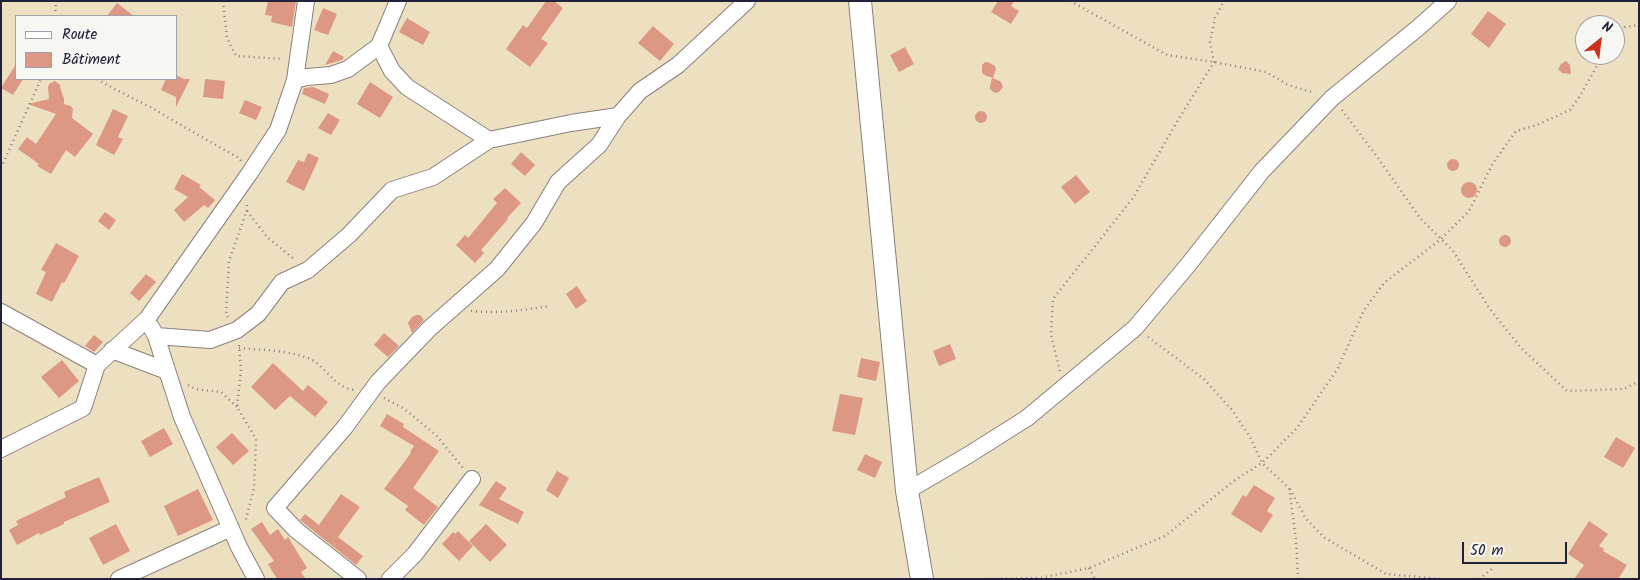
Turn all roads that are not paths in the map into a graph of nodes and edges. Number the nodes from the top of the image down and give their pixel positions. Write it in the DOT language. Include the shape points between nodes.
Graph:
graph roads {
  1 [pos="306,1"];
  2 [pos="398,1"];
  3 [pos="747,1"];
  4 [pos="860,1"];
  5 [pos="1448,1"];
  6 [pos="379,46"];
  7 [pos="295,80"];
  8 [pos="618,116"];
  9 [pos="488,140"];
  10 [pos="1,312"];
  11 [pos="147,319"];
  12 [pos="156,336"];
  13 [pos="112,350"];
  14 [pos="97,365"];
  15 [pos="167,371"];
  16 [pos="1,449"];
  17 [pos="472,479"];
  18 [pos="908,491"];
  19 [pos="231,528"];
  20 [pos="119,579"];
  21 [pos="256,579"];
  22 [pos="358,579"];
  23 [pos="390,579"];
  24 [pos="922,579"];
  1 -- 7 [label="street"];
  2 -- 6 [label="street"];
  3 -- 8 [label="street" via="678,65 640,91"];
  4 -- 18 [label="main road"];
  5 -- 18 [label="street" via="1332,98 1262,171 1135,328 1027,418"];
  6 -- 7 [label="street" via="348,69"];
  6 -- 9 [label="street" via="392,72 407,87"];
  7 -- 11 [label="street" via="278,130"];
  8 -- 9 [label="street"];
  8 -- 22 [label="street" via="599,144 558,182 534,223 497,269 430,328 378,382 345,427 275,508 296,530"];
  9 -- 12 [label="street" via="433,177 392,190 349,235 308,270 282,282 258,314 237,330 210,340"];
  10 -- 14 [label="street"];
  11 -- 12 [label="street"];
  11 -- 13 [label="street"];
  12 -- 15 [label="street"];
  13 -- 14 [label="street"];
  13 -- 15 [label="street"];
  14 -- 16 [label="street" via="83,408"];
  15 -- 19 [label="street" via="182,417"];
  17 -- 23 [label="street" via="415,554"];
  18 -- 24 [label="main road"];
  19 -- 20 [label="street"];
  19 -- 21 [label="street"];
}
